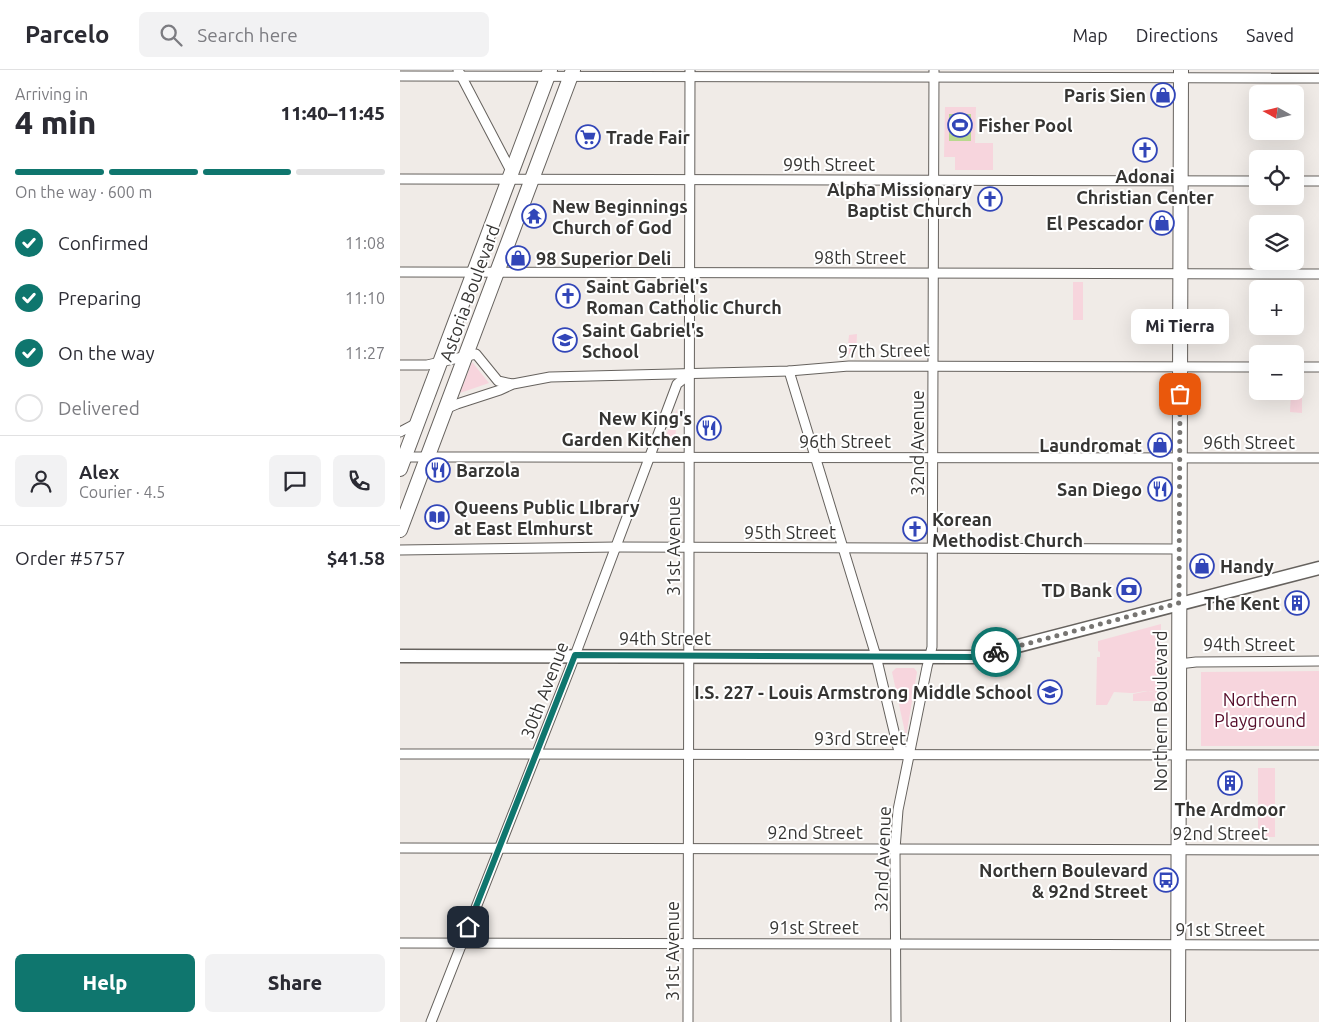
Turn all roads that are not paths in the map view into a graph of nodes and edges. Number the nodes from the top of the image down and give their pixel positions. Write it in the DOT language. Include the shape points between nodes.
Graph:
graph roads {
  1 [pos="416,70"];
  2 [pos="460,73"];
  3 [pos="690,73"];
  4 [pos="549,74"];
  5 [pos="572,74"];
  6 [pos="934,74"];
  7 [pos="1181,74"];
  8 [pos="403,76"];
  9 [pos="1319,78"];
  10 [pos="512,177"];
  11 [pos="400,179"];
  12 [pos="531,179"];
  13 [pos="690,180"];
  14 [pos="933,181"];
  15 [pos="1180,182"];
  16 [pos="1249,182"];
  17 [pos="1304,182"];
  18 [pos="1319,182"];
  19 [pos="400,272"];
  20 [pos="474,272"];
  21 [pos="496,272"];
  22 [pos="690,272"];
  23 [pos="933,273"];
  24 [pos="1180,274"];
  25 [pos="1319,274"];
  26 [pos="465,356"];
  27 [pos="440,362"];
  28 [pos="400,365"];
  29 [pos="933,366"];
  30 [pos="1180,367"];
  31 [pos="1249,367"];
  32 [pos="1304,367"];
  33 [pos="1319,367"];
  34 [pos="789,371"];
  35 [pos="690,374"];
  36 [pos="513,384"];
  37 [pos="446,409"];
  38 [pos="418,423"];
  39 [pos="400,432"];
  40 [pos="427,456"];
  41 [pos="650,456"];
  42 [pos="690,456"];
  43 [pos="816,457"];
  44 [pos="933,457"];
  45 [pos="1180,458"];
  46 [pos="1319,458"];
  47 [pos="402,461"];
  48 [pos="400,530"];
  49 [pos="617,547"];
  50 [pos="689,548"];
  51 [pos="843,548"];
  52 [pos="933,548"];
  53 [pos="1180,549"];
  54 [pos="400,550"];
  55 [pos="1319,568"];
  56 [pos="1179,603"];
  57 [pos="575,655"];
  58 [pos="400,656"];
  59 [pos="689,656"];
  60 [pos="876,656"];
  61 [pos="929,656"];
  62 [pos="1319,661"];
  63 [pos="1179,664"];
  64 [pos="400,754"];
  65 [pos="537,754"];
  66 [pos="689,754"];
  67 [pos="910,754"];
  68 [pos="1179,755"];
  69 [pos="1319,755"];
  70 [pos="400,848"];
  71 [pos="500,848"];
  72 [pos="689,849"];
  73 [pos="895,849"];
  74 [pos="1179,849"];
  75 [pos="1319,850"];
  76 [pos="400,943"];
  77 [pos="461,944"];
  78 [pos="688,944"];
  79 [pos="896,944"];
  80 [pos="1178,944"];
  81 [pos="1319,945"];
  82 [pos="431,1022"];
  83 [pos="688,1022"];
  84 [pos="896,1022"];
  85 [pos="1178,1022"];
  1 -- 8 [label="street"];
  2 -- 4 [label="street"];
  2 -- 8 [label="street"];
  2 -- 10 [label="street"];
  3 -- 5 [label="street"];
  3 -- 6 [label="street"];
  3 -- 13 [label="street, 31st Avenue"];
  4 -- 5 [label="street"];
  4 -- 10 [label="main road, Astoria Boulevard"];
  5 -- 12 [label="main road, Astoria Boulevard"];
  6 -- 7 [label="street"];
  6 -- 14 [label="street, 32nd Avenue"];
  7 -- 9 [label="street"];
  7 -- 15 [label="main road, Northern Boulevard"];
  10 -- 11 [label="street, 99th Street"];
  10 -- 12 [label="street, 99th Street"];
  10 -- 20 [label="main road, Astoria Boulevard"];
  12 -- 13 [label="street, 99th Street"];
  12 -- 21 [label="main road, Astoria Boulevard"];
  13 -- 14 [label="street, 99th Street"];
  13 -- 22 [label="street, 31st Avenue"];
  14 -- 15 [label="street, 99th Street"];
  14 -- 23 [label="street, 32nd Avenue"];
  15 -- 16 [label="street, 99th Street"];
  15 -- 24 [label="main road, Northern Boulevard"];
  17 -- 18 [label="street"];
  19 -- 20 [label="street, 98th Street"];
  20 -- 21 [label="street, 98th Street"];
  20 -- 27 [label="main road, Astoria Boulevard"];
  21 -- 22 [label="street, 98th Street"];
  21 -- 26 [label="main road, Astoria Boulevard"];
  22 -- 23 [label="street, 98th Street"];
  22 -- 35 [label="street, 31st Avenue"];
  23 -- 24 [label="street, 98th Street"];
  23 -- 29 [label="street, 32nd Avenue"];
  24 -- 25 [label="street, 98th Street"];
  24 -- 30 [label="main road, Northern Boulevard"];
  26 -- 27 [label="street"];
  26 -- 36 [label="street" via="476,354 498,381"];
  26 -- 37 [label="main road, Astoria Boulevard"];
  27 -- 28 [label="street"];
  27 -- 38 [label="main road, Astoria Boulevard"];
  29 -- 30 [label="street, 97th Street"];
  29 -- 34 [label="street, 97th Street" via="849,366"];
  29 -- 44 [label="street, 32nd Avenue"];
  30 -- 31 [label="street, 97th Street"];
  30 -- 45 [label="main road, Northern Boulevard"];
  32 -- 33 [label="street"];
  34 -- 35 [label="street, 97th Street"];
  34 -- 43 [label="street"];
  35 -- 36 [label="street, 97th Street" via="550,377"];
  35 -- 41 [label="street, 30th Avenue" via="677,384"];
  35 -- 42 [label="street, 31st Avenue"];
  36 -- 37 [label="street, 97th Street"];
  37 -- 40 [label="main road, Astoria Boulevard"];
  38 -- 39 [label="street"];
  38 -- 47 [label="main road, Astoria Boulevard"];
  40 -- 41 [label="street, 96th Street"];
  40 -- 47 [label="street, 96th Street"];
  40 -- 48 [label="main road, Astoria Boulevard"];
  41 -- 42 [label="street, 96th Street"];
  41 -- 49 [label="street, 30th Avenue"];
  42 -- 43 [label="street, 96th Street"];
  42 -- 50 [label="street, 31st Avenue"];
  43 -- 44 [label="street, 96th Street"];
  43 -- 51 [label="street"];
  44 -- 45 [label="street, 96th Street"];
  44 -- 52 [label="street, 32nd Avenue"];
  45 -- 46 [label="street, 96th Street"];
  45 -- 53 [label="main road, Northern Boulevard"];
  49 -- 50 [label="street, 95th Street"];
  49 -- 54 [label="street, 95th Street"];
  49 -- 57 [label="street, 30th Avenue"];
  50 -- 51 [label="street, 95th Street"];
  50 -- 59 [label="street, 31st Avenue"];
  51 -- 52 [label="street, 95th Street"];
  51 -- 60 [label="street"];
  52 -- 53 [label="street, 95th Street"];
  52 -- 61 [label="street, 32nd Avenue" via="934,609"];
  53 -- 56 [label="main road, Northern Boulevard"];
  55 -- 56 [label="main road, 94th Street"];
  56 -- 61 [label="main road, 94th Street" via="975,657"];
  56 -- 63 [label="main road, Northern Boulevard"];
  57 -- 58 [label="main road, 94th Street"];
  57 -- 59 [label="main road, 94th Street"];
  57 -- 65 [label="street, 30th Avenue"];
  59 -- 60 [label="main road, 94th Street"];
  59 -- 66 [label="street, 31st Avenue"];
  60 -- 61 [label="main road, 94th Street"];
  60 -- 67 [label="street" via="898,748"];
  61 -- 67 [label="street, 32nd Avenue"];
  62 -- 63 [label="street, 94th Street"];
  63 -- 68 [label="main road, Northern Boulevard"];
  64 -- 65 [label="street, 93rd Street"];
  65 -- 66 [label="street, 93rd Street"];
  65 -- 71 [label="street, 30th Avenue"];
  66 -- 67 [label="street, 93rd Street"];
  66 -- 72 [label="street, 31st Avenue"];
  67 -- 68 [label="street, 93rd Street"];
  67 -- 73 [label="street, 32nd Avenue" via="898,810"];
  68 -- 69 [label="street, 93rd Street"];
  68 -- 74 [label="main road, Northern Boulevard"];
  70 -- 71 [label="street, 92nd Street"];
  71 -- 72 [label="street, 92nd Street"];
  71 -- 77 [label="street, 30th Avenue"];
  72 -- 73 [label="street, 92nd Street"];
  72 -- 78 [label="street, 31st Avenue"];
  73 -- 74 [label="street, 92nd Street"];
  73 -- 79 [label="street, 32nd Avenue"];
  74 -- 75 [label="street, 92nd Street"];
  74 -- 80 [label="main road, Northern Boulevard"];
  76 -- 77 [label="street, 91st Street"];
  77 -- 78 [label="street, 91st Street"];
  77 -- 82 [label="street, 30th Avenue"];
  78 -- 79 [label="street, 91st Street"];
  78 -- 83 [label="street, 31st Avenue"];
  79 -- 80 [label="street, 91st Street"];
  79 -- 84 [label="street, 32nd Avenue"];
  80 -- 81 [label="street, 91st Street"];
  80 -- 85 [label="main road, Northern Boulevard"];
}
